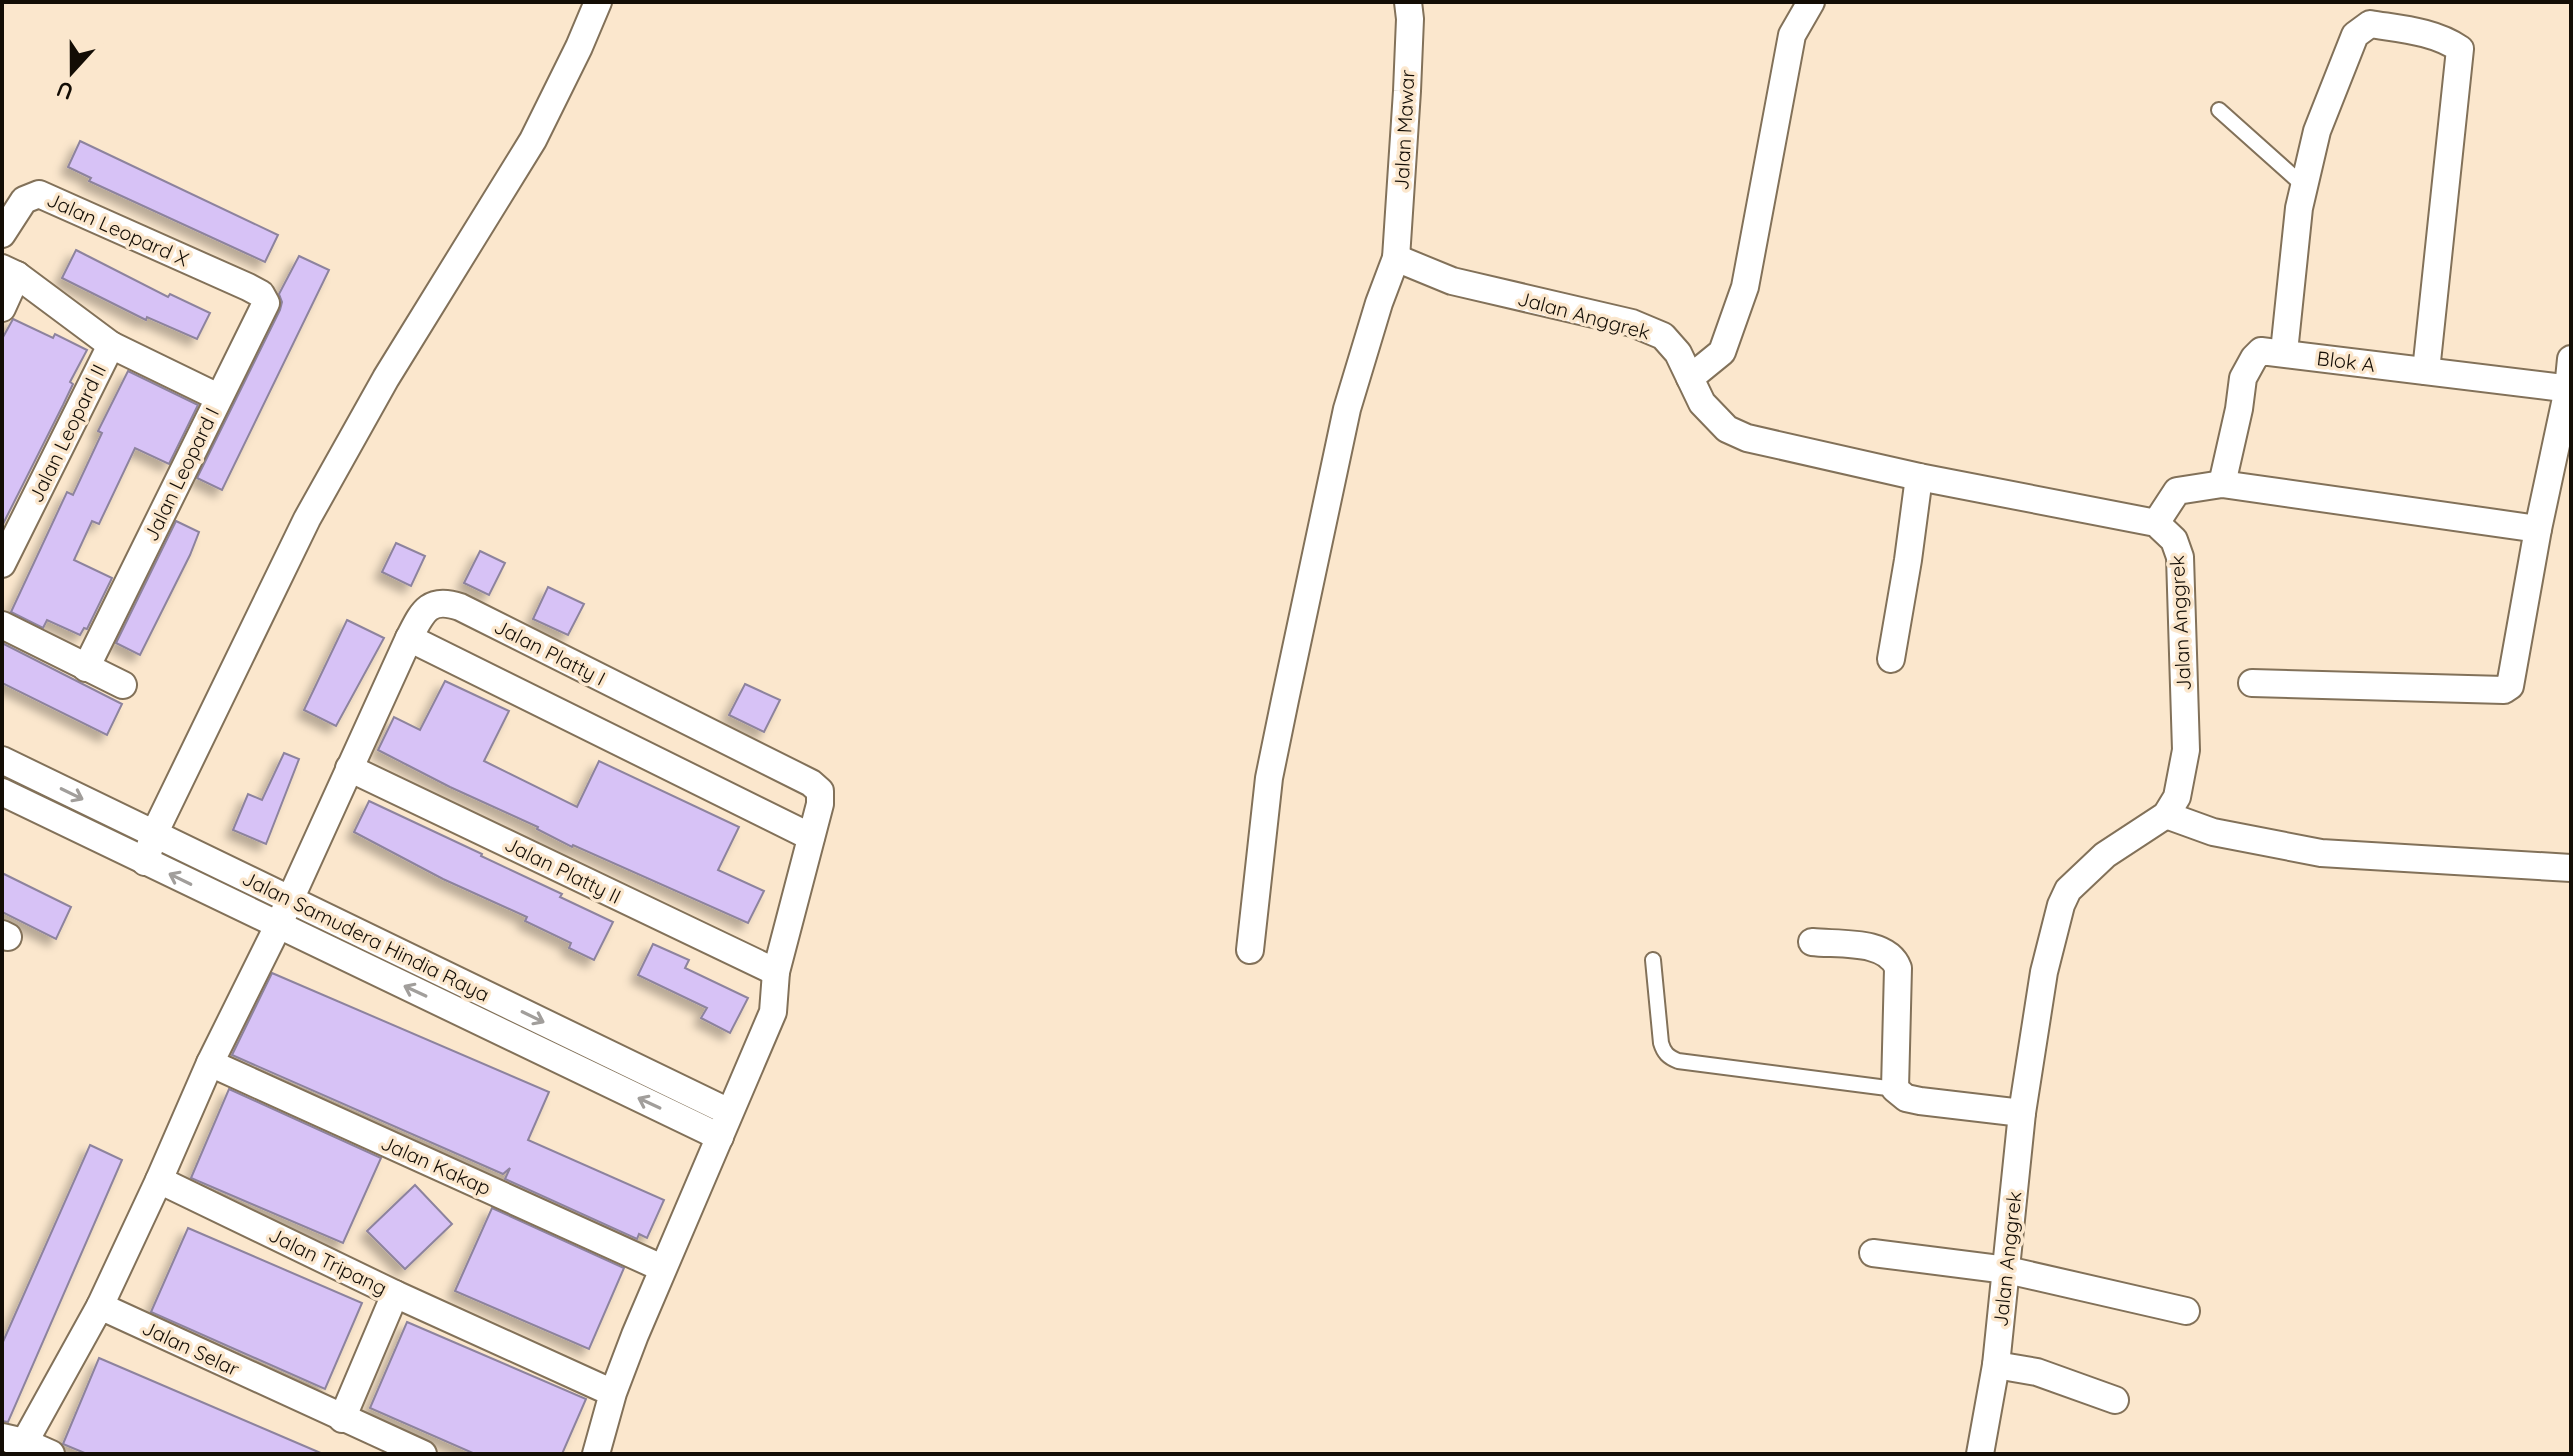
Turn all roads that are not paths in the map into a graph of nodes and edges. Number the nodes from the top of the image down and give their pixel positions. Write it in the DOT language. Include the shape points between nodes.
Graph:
graph roads {
  1 [pos="598,2"];
  2 [pos="1408,2"];
  3 [pos="1811,2"];
  4 [pos="2219,110"];
  5 [pos="2304,186"];
  6 [pos="2,234"];
  7 [pos="1396,258"];
  8 [pos="10,271"];
  9 [pos="248,287"];
  10 [pos="2,308"];
  11 [pos="111,345"];
  12 [pos="2284,352"];
  13 [pos="2571,359"];
  14 [pos="2426,371"];
  15 [pos="1690,378"];
  16 [pos="2569,389"];
  17 [pos="218,397"];
  18 [pos="1919,477"];
  19 [pos="2222,484"];
  20 [pos="2156,523"];
  21 [pos="2538,529"];
  22 [pos="2,564"];
  23 [pos="2,625"];
  24 [pos="409,638"];
  25 [pos="1891,659"];
  26 [pos="86,668"];
  27 [pos="2252,683"];
  28 [pos="123,685"];
  29 [pos="2,760"];
  30 [pos="349,768"];
  31 [pos="2,792"];
  32 [pos="112,814"];
  33 [pos="2166,815"];
  34 [pos="154,834"];
  35 [pos="811,837"];
  36 [pos="100,840"];
  37 [pos="145,862"];
  38 [pos="2571,868"];
  39 [pos="289,899"];
  40 [pos="278,926"];
  41 [pos="1812,942"];
  42 [pos="1250,950"];
  43 [pos="1653,960"];
  44 [pos="776,972"];
  45 [pos="210,1063"];
  46 [pos="1895,1089"];
  47 [pos="2022,1113"];
  48 [pos="724,1125"];
  49 [pos="159,1180"];
  50 [pos="1873,1253"];
  51 [pos="662,1268"];
  52 [pos="2007,1270"];
  53 [pos="395,1294"];
  54 [pos="100,1306"];
  55 [pos="2186,1311"];
  56 [pos="1996,1365"];
  57 [pos="613,1393"];
  58 [pos="2115,1400"];
  59 [pos="342,1419"];
  60 [pos="15,1444"];
  61 [pos="51,1454"];
  62 [pos="423,1454"];
  63 [pos="596,1454"];
  64 [pos="1980,1454"];
  1 -- 34 [label="street" via="533,140 386,378 307,519"];
  2 -- 7 [label="street, Jalan Mawar"];
  3 -- 15 [label="street" via="1792,35 1745,287 1722,352"];
  4 -- 5 [label="lane"];
  5 -- 12 [label="street"];
  5 -- 14 [label="street" via="2317,131 2355,35 2370,24 2421,33 2460,49"];
  6 -- 9 [label="street, Jalan Leopard X" via="24,200 39,194"];
  7 -- 15 [label="street, Jalan Anggrek" via="1483,290 1642,327 1663,336"];
  7 -- 42 [label="street, Jalan Mawar" via="1335,460 1269,778"];
  8 -- 10 [label="street"];
  8 -- 11 [label="street"];
  9 -- 17 [label="street, Jalan Leopard I" via="266,303"];
  11 -- 17 [label="street"];
  11 -- 22 [label="street, Jalan Leopard II"];
  12 -- 14 [label="street, Blok A"];
  12 -- 19 [label="street" via="2261,351 2243,378"];
  13 -- 16 [label="street"];
  14 -- 16 [label="street, Blok A"];
  15 -- 18 [label="street, Jalan Anggrek" via="1702,403 1727,429 1747,438"];
  16 -- 21 [label="street"];
  17 -- 26 [label="street, Jalan Leopard I"];
  18 -- 20 [label="street, Jalan Anggrek"];
  18 -- 25 [label="street"];
  19 -- 20 [label="street" via="2177,491"];
  19 -- 21 [label="street"];
  20 -- 33 [label="street, Jalan Anggrek" via="2174,540 2180,557 2186,750 2180,788"];
  21 -- 27 [label="street" via="2512,680 2504,690"];
  23 -- 26 [label="street"];
  24 -- 30 [label="street, Jalan Platty I"];
  24 -- 35 [label="street"];
  24 -- 35 [label="street, Jalan Platty I" via="432,605 460,607 811,783 820,791 820,804"];
  26 -- 28 [label="street"];
  29 -- 32 [label="street, Jalan Samudera Hindia Raya, one-way"];
  30 -- 39 [label="street, Jalan Platty I"];
  30 -- 44 [label="street, Jalan Platty II"];
  31 -- 36 [label="street, Jalan Samudera Hindia Raya"];
  32 -- 34 [label="street, Jalan Samudera Hindia Raya"];
  32 -- 36 [label="street"];
  33 -- 38 [label="street" via="2213,832 2321,853"];
  33 -- 47 [label="street, Jalan Anggrek" via="2105,855 2068,890 2044,972"];
  34 -- 37 [label="street"];
  34 -- 39 [label="street, Jalan Samudera Hindia Raya"];
  35 -- 44 [label="street, Jalan Platty I"];
  36 -- 37 [label="street, Jalan Samudera Hindia Raya"];
  40 -- 37 [label="street, Jalan Samudera Hindia Raya, one-way"];
  39 -- 40 [label="street, Jalan Platty I"];
  39 -- 48 [label="street, Jalan Samudera Hindia Raya, one-way"];
  40 -- 45 [label="street, Jalan Platty I"];
  48 -- 40 [label="street, Jalan Samudera Hindia Raya, one-way"];
  41 -- 46 [label="street" via="1876,948 1895,959"];
  43 -- 46 [label="lane" via="1661,1043 1671,1058"];
  44 -- 48 [label="street, Jalan Platty I" via="773,1012"];
  45 -- 49 [label="street"];
  45 -- 51 [label="street, Jalan Kakap"];
  46 -- 47 [label="street" via="1920,1101"];
  47 -- 52 [label="street, Jalan Anggrek"];
  48 -- 51 [label="street, Jalan Platty I"];
  49 -- 53 [label="street, Jalan Tripang"];
  49 -- 54 [label="street"];
  50 -- 52 [label="street"];
  51 -- 57 [label="street, Jalan Platty I"];
  52 -- 55 [label="street"];
  52 -- 56 [label="street, Jalan Anggrek"];
  53 -- 57 [label="street, Jalan Tripang"];
  53 -- 59 [label="street"];
  54 -- 59 [label="street, Jalan Selar"];
  54 -- 60 [label="street"];
  56 -- 58 [label="street" via="2037,1372"];
  56 -- 64 [label="street, Jalan Anggrek"];
  57 -- 63 [label="street, Jalan Platty I"];
  59 -- 62 [label="street, Jalan Selar"];
  60 -- 61 [label="street"];
}
